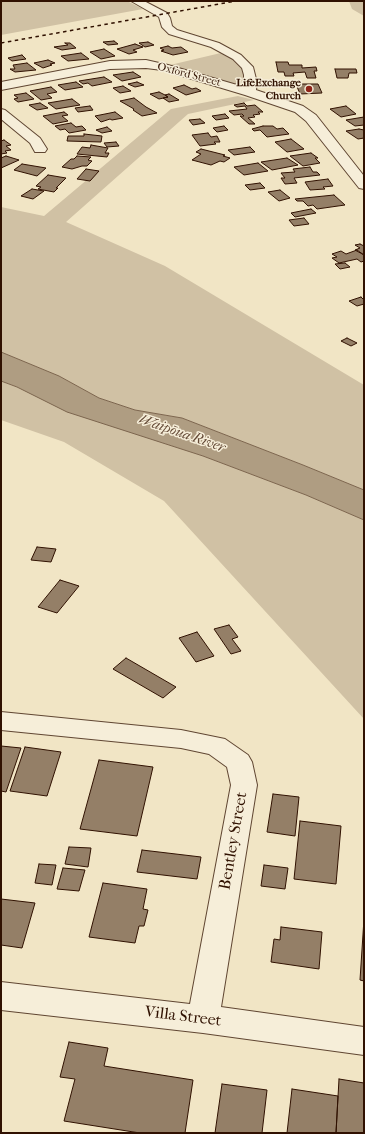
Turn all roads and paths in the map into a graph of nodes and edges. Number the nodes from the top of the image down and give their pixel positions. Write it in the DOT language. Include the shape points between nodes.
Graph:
graph roads {
  1 [pos="136,1"];
  2 [pos="1,86"];
  3 [pos="249,92"];
  4 [pos="1,113"];
  5 [pos="40,149"];
  6 [pos="364,185"];
  7 [pos="1,721"];
  8 [pos="1,996"];
  9 [pos="203,1019"];
  10 [pos="364,1041"];
  1 -- 3 [label="street" via="162,15 167,27 174,32 215,45 237,57 247,67 250,75 252,83"];
  2 -- 3 [label="street, Oxford Street" via="130,63 164,67"];
  3 -- 6 [label="street, Oxford Street" via="294,107 311,118"];
  4 -- 5 [label="street" via="35,141"];
  7 -- 9 [label="street, Bentley Street" via="188,741 216,746 239,762 244,785"];
  8 -- 9 [label="street, Villa Street"];
  9 -- 10 [label="street, Villa Street"];
}
